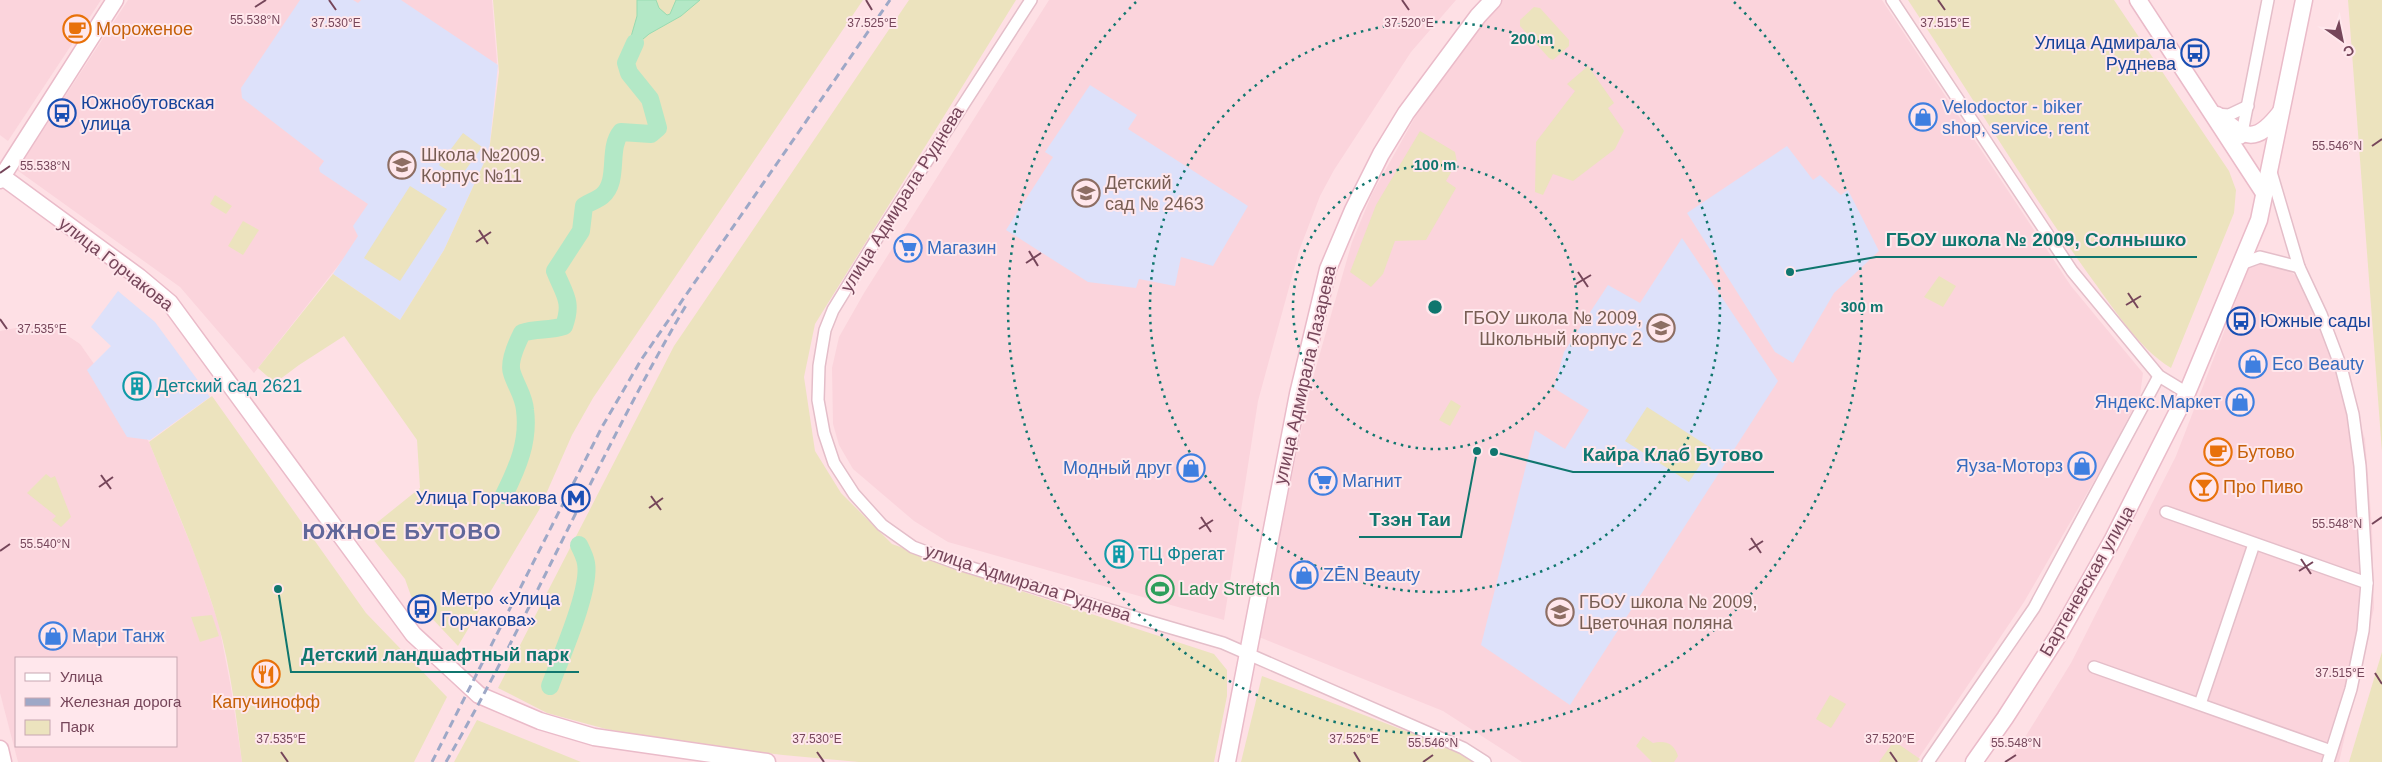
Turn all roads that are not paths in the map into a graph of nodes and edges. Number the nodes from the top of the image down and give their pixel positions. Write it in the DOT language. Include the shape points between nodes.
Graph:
graph roads {
  1 [pos="115,0"];
  2 [pos="1030,0"];
  3 [pos="1493,0"];
  4 [pos="1892,0"];
  5 [pos="2138,0"];
  6 [pos="2268,0"];
  7 [pos="2304,0"];
  8 [pos="2248,106"];
  9 [pos="2283,109"];
  10 [pos="2212,111"];
  11 [pos="2242,132"];
  12 [pos="2238,153"];
  13 [pos="2269,168"];
  14 [pos="1,177"];
  15 [pos="2264,193"];
  16 [pos="2241,264"];
  17 [pos="2299,267"];
  18 [pos="2159,376"];
  19 [pos="2187,392"];
  20 [pos="2166,512"];
  21 [pos="2254,544"];
  22 [pos="2367,583"];
  23 [pos="1247,653"];
  24 [pos="2094,667"];
  25 [pos="2200,704"];
  26 [pos="0,750"];
  27 [pos="2330,756"];
  28 [pos="3,762"];
  29 [pos="768,762"];
  30 [pos="1227,762"];
  31 [pos="1485,762"];
  32 [pos="1928,762"];
  33 [pos="1974,762"];
  1 -- 14 [label="street"];
  2 -- 23 [label="street, улица Адмирала Руднева" via="833,310 825,330 819,366 818,400 824,433 834,463 854,494 882,526 913,547"];
  3 -- 23 [label="street, улица Адмирала Лазарева" via="1406,113 1381,154 1333,256 1301,380"];
  4 -- 18 [label="street" via="2072,271"];
  5 -- 10 [label="street"];
  6 -- 8 [label="street"];
  7 -- 9 [label="street, Бартеневская улица"];
  8 -- 10 [label="street" via="2229,115"];
  8 -- 11 [label="street"];
  9 -- 11 [label="street" via="2264,131 2256,135"];
  9 -- 13 [label="street, Бартеневская улица"];
  10 -- 11 [label="street"];
  10 -- 12 [label="street"];
  11 -- 12 [label="street"];
  12 -- 15 [label="street"];
  13 -- 15 [label="street, Бартеневская улица"];
  13 -- 17 [label="street"];
  14 -- 29 [label="street, улица Горчакова" via="170,303 413,634 479,695 545,723 594,737"];
  15 -- 16 [label="street, Бартеневская улица" via="2259,220"];
  16 -- 17 [label="street" via="2260,257"];
  16 -- 19 [label="street, Бартеневская улица"];
  17 -- 22 [label="street" via="2334,348 2353,414 2363,494"];
  18 -- 19 [label="street"];
  18 -- 32 [label="street" via="2034,608"];
  19 -- 33 [label="street, Бартеневская улица" via="2112,541 2061,631"];
  20 -- 21 [label="street"];
  21 -- 22 [label="street"];
  21 -- 25 [label="street"];
  22 -- 27 [label="street" via="2355,673"];
  23 -- 30 [label="street, улица Адмирала Лазарева"];
  23 -- 31 [label="street, улица Адмирала Руднева" via="1463,748"];
  24 -- 25 [label="street"];
  25 -- 27 [label="street"];
  26 -- 28 [label="street"];
}
